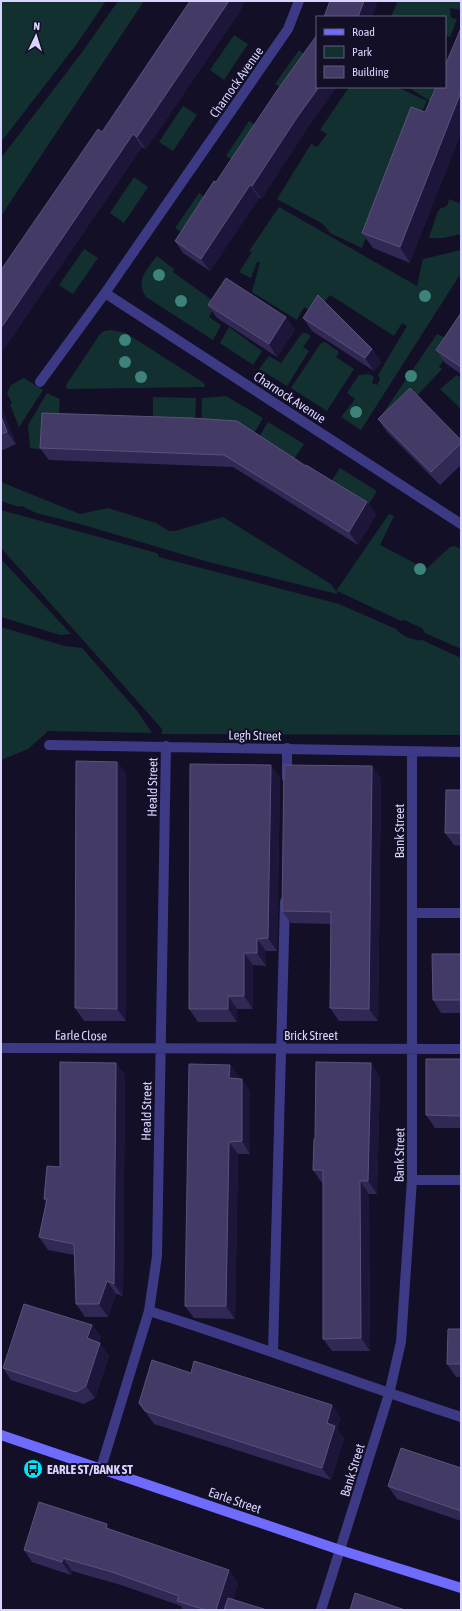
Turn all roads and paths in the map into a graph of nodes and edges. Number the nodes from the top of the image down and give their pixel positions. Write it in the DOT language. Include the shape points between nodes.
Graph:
graph roads {
  1 [pos="299,1"];
  2 [pos="105,293"];
  3 [pos="40,382"];
  4 [pos="461,524"];
  5 [pos="49,744"];
  6 [pos="166,746"];
  7 [pos="287,748"];
  8 [pos="412,752"];
  9 [pos="461,752"];
  10 [pos="287,792"];
  11 [pos="285,892"];
  12 [pos="412,913"];
  13 [pos="461,913"];
  14 [pos="1,1048"];
  15 [pos="282,1048"];
  16 [pos="461,1048"];
  17 [pos="160,1049"];
  18 [pos="413,1049"];
  19 [pos="412,1180"];
  20 [pos="461,1180"];
  21 [pos="149,1311"];
  22 [pos="273,1352"];
  23 [pos="389,1394"];
  24 [pos="461,1417"];
  25 [pos="1,1435"];
  26 [pos="101,1468"];
  27 [pos="340,1550"];
  28 [pos="461,1588"];
  29 [pos="321,1610"];
  1 -- 2 [label="street, Charnock Avenue" via="288,29"];
  2 -- 3 [label="street, Charnock Avenue"];
  2 -- 4 [label="street, Charnock Avenue"];
  5 -- 6 [label="street, Legh Street"];
  6 -- 7 [label="street, Legh Street"];
  6 -- 17 [label="street, Heald Street"];
  7 -- 8 [label="street, Legh Street"];
  7 -- 10 [label="street"];
  8 -- 9 [label="street, Legh Street"];
  8 -- 12 [label="street, Bank Street"];
  11 -- 15 [label="street"];
  12 -- 13 [label="street"];
  12 -- 18 [label="street, Bank Street"];
  14 -- 17 [label="street, Earle Close"];
  15 -- 17 [label="street, Brick Street"];
  15 -- 18 [label="street, Brick Street"];
  15 -- 22 [label="street"];
  16 -- 18 [label="street, Brick Street"];
  17 -- 21 [label="street, Heald Street" via="157,1256"];
  18 -- 19 [label="street, Bank Street"];
  19 -- 20 [label="street"];
  19 -- 23 [label="street, Bank Street" via="401,1342"];
  21 -- 22 [label="street"];
  21 -- 26 [label="street, Heald Street"];
  22 -- 23 [label="street"];
  23 -- 24 [label="street"];
  23 -- 27 [label="street, Bank Street"];
  25 -- 26 [label="street, Earle Street"];
  26 -- 27 [label="street, Earle Street"];
  27 -- 28 [label="street, Earle Street"];
  27 -- 29 [label="street, Bank Street"];
}
